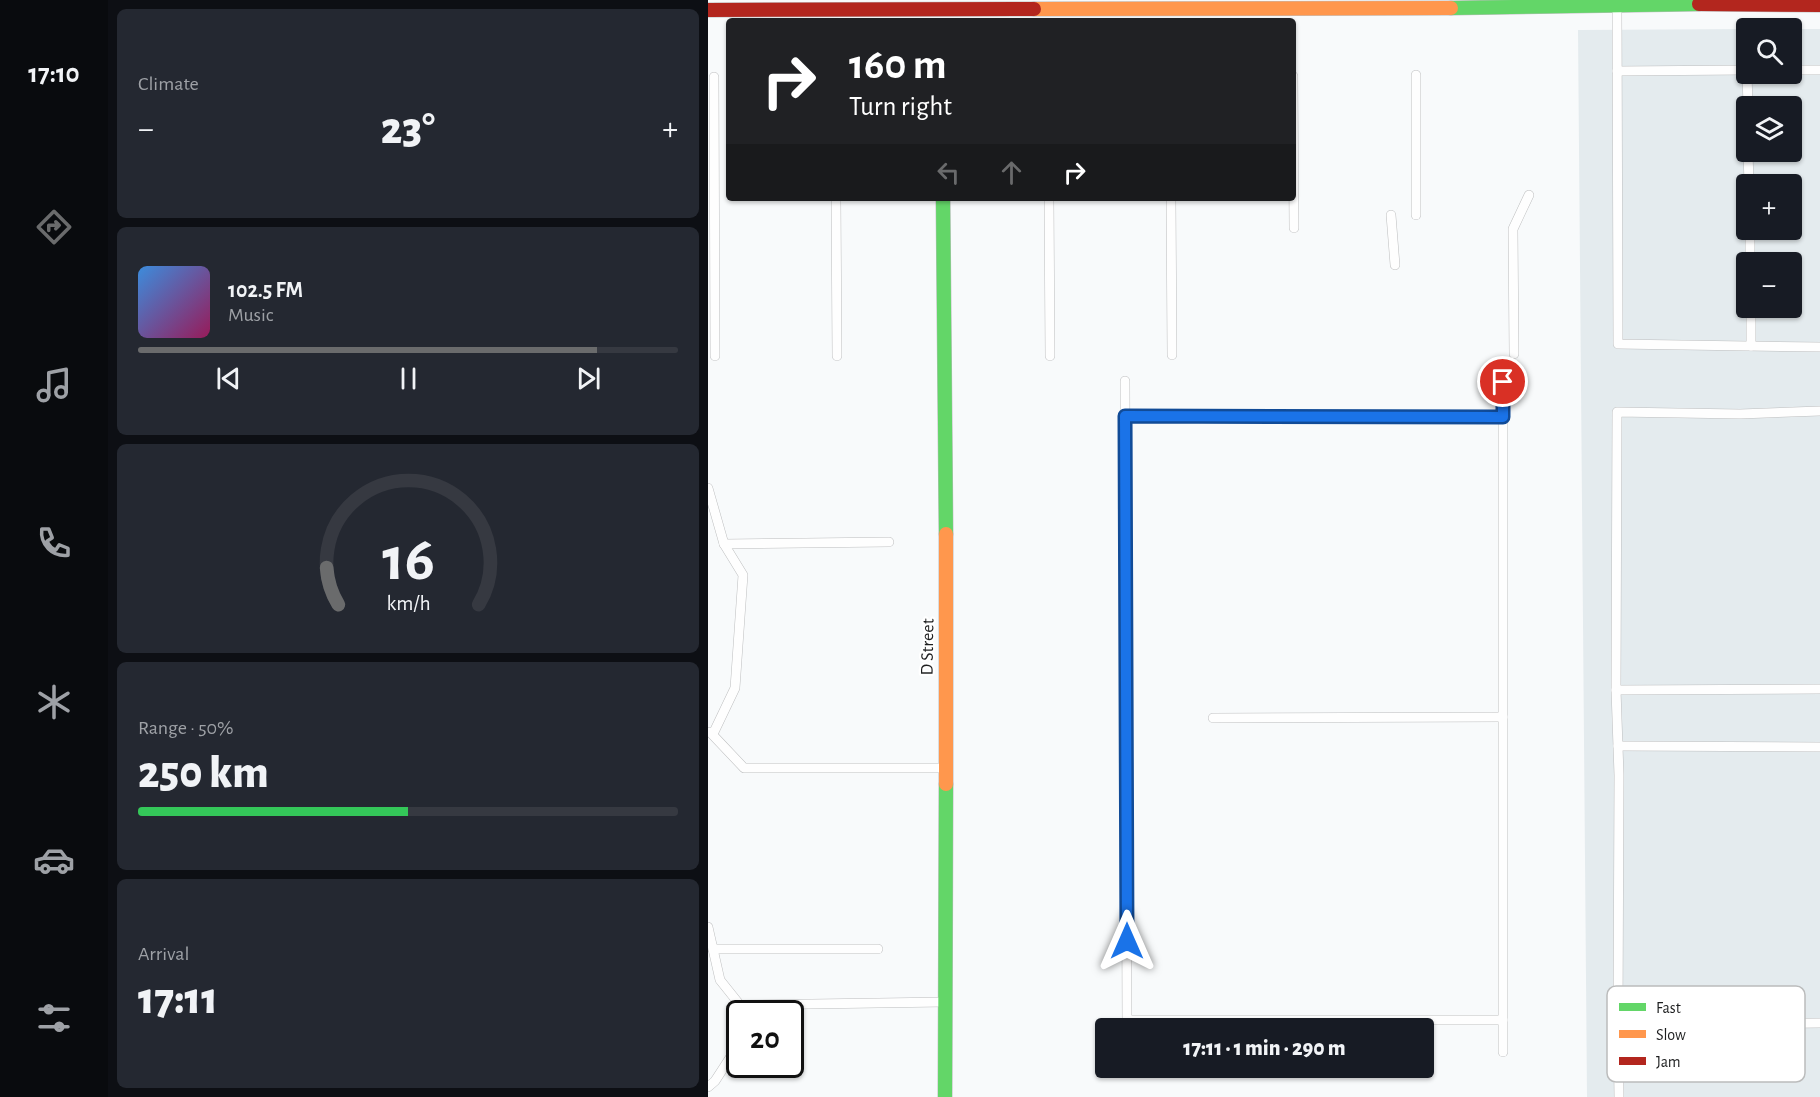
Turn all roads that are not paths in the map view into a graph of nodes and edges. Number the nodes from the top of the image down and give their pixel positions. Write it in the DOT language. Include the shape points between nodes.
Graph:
graph roads {
  1 [pos="1658,2"];
  2 [pos="1792,3"];
  3 [pos="1458,4"];
  4 [pos="1562,4"];
  5 [pos="742,5"];
  6 [pos="1617,5"];
  7 [pos="1820,5"];
  8 [pos="708,10"];
  9 [pos="940,11"];
  10 [pos="1802,70"];
  11 [pos="1820,70"];
  12 [pos="1617,71"];
  13 [pos="1736,72"];
  14 [pos="1416,75"];
  15 [pos="714,77"];
  16 [pos="1529,195"];
  17 [pos="836,201"];
  18 [pos="944,201"];
  19 [pos="1049,201"];
  20 [pos="1172,201"];
  21 [pos="1294,201"];
  22 [pos="1392,215"];
  23 [pos="1416,215"];
  24 [pos="1294,228"];
  25 [pos="1395,265"];
  26 [pos="1751,318"];
  27 [pos="1751,346"];
  28 [pos="1820,347"];
  29 [pos="1514,354"];
  30 [pos="1172,355"];
  31 [pos="715,356"];
  32 [pos="837,356"];
  33 [pos="1050,356"];
  34 [pos="1125,381"];
  35 [pos="1503,382"];
  36 [pos="1820,411"];
  37 [pos="1125,416"];
  38 [pos="1503,417"];
  39 [pos="708,488"];
  40 [pos="889,542"];
  41 [pos="724,544"];
  42 [pos="1820,689"];
  43 [pos="1616,690"];
  44 [pos="1503,717"];
  45 [pos="1213,718"];
  46 [pos="711,732"];
  47 [pos="1618,746"];
  48 [pos="1820,747"];
  49 [pos="944,768"];
  50 [pos="708,927"];
  51 [pos="713,949"];
  52 [pos="878,949"];
  53 [pos="1618,986"];
  54 [pos="734,1000"];
  55 [pos="944,1002"];
  56 [pos="804,1007"];
  57 [pos="1127,1018"];
  58 [pos="1503,1020"];
  59 [pos="1434,1021"];
  60 [pos="1805,1023"];
  61 [pos="1820,1023"];
  62 [pos="1503,1052"];
  63 [pos="726,1064"];
  64 [pos="708,1087"];
  65 [pos="945,1097"];
  1 -- 2 [label="street"];
  1 -- 6 [label="street"];
  2 -- 7 [label="street"];
  3 -- 4 [label="street"];
  3 -- 9 [label="street"];
  4 -- 6 [label="street"];
  5 -- 8 [label="street"];
  5 -- 9 [label="street"];
  6 -- 12 [label="lane"];
  10 -- 11 [label="lane"];
  12 -- 13 [label="lane"];
  12 -- 27 [label="lane" via="1618,344"];
  14 -- 23 [label="lane"];
  15 -- 31 [label="lane"];
  16 -- 29 [label="lane" via="1514,229"];
  17 -- 32 [label="lane"];
  18 -- 49 [label="street, D Street"];
  19 -- 33 [label="lane"];
  20 -- 30 [label="lane"];
  21 -- 24 [label="lane"];
  22 -- 25 [label="lane"];
  26 -- 27 [label="lane"];
  27 -- 28 [label="lane"];
  34 -- 37 [label="lane"];
  35 -- 38 [label="lane"];
  36 -- 43 [label="lane" via="1617,412"];
  37 -- 38 [label="lane"];
  37 -- 57 [label="lane"];
  38 -- 44 [label="lane"];
  39 -- 41 [label="lane"];
  40 -- 41 [label="lane"];
  41 -- 46 [label="lane" via="743,574 735,688"];
  42 -- 43 [label="lane"];
  43 -- 47 [label="lane"];
  44 -- 45 [label="lane"];
  44 -- 58 [label="lane"];
  46 -- 49 [label="lane" via="744,768"];
  47 -- 48 [label="lane"];
  47 -- 53 [label="lane"];
  49 -- 55 [label="street, D Street"];
  50 -- 51 [label="lane"];
  51 -- 52 [label="lane"];
  51 -- 54 [label="lane" via="720,980"];
  55 -- 56 [label="lane"];
  55 -- 65 [label="street, D Street"];
  58 -- 59 [label="lane"];
  58 -- 62 [label="lane"];
  60 -- 61 [label="lane"];
  63 -- 64 [label="lane"];
}
